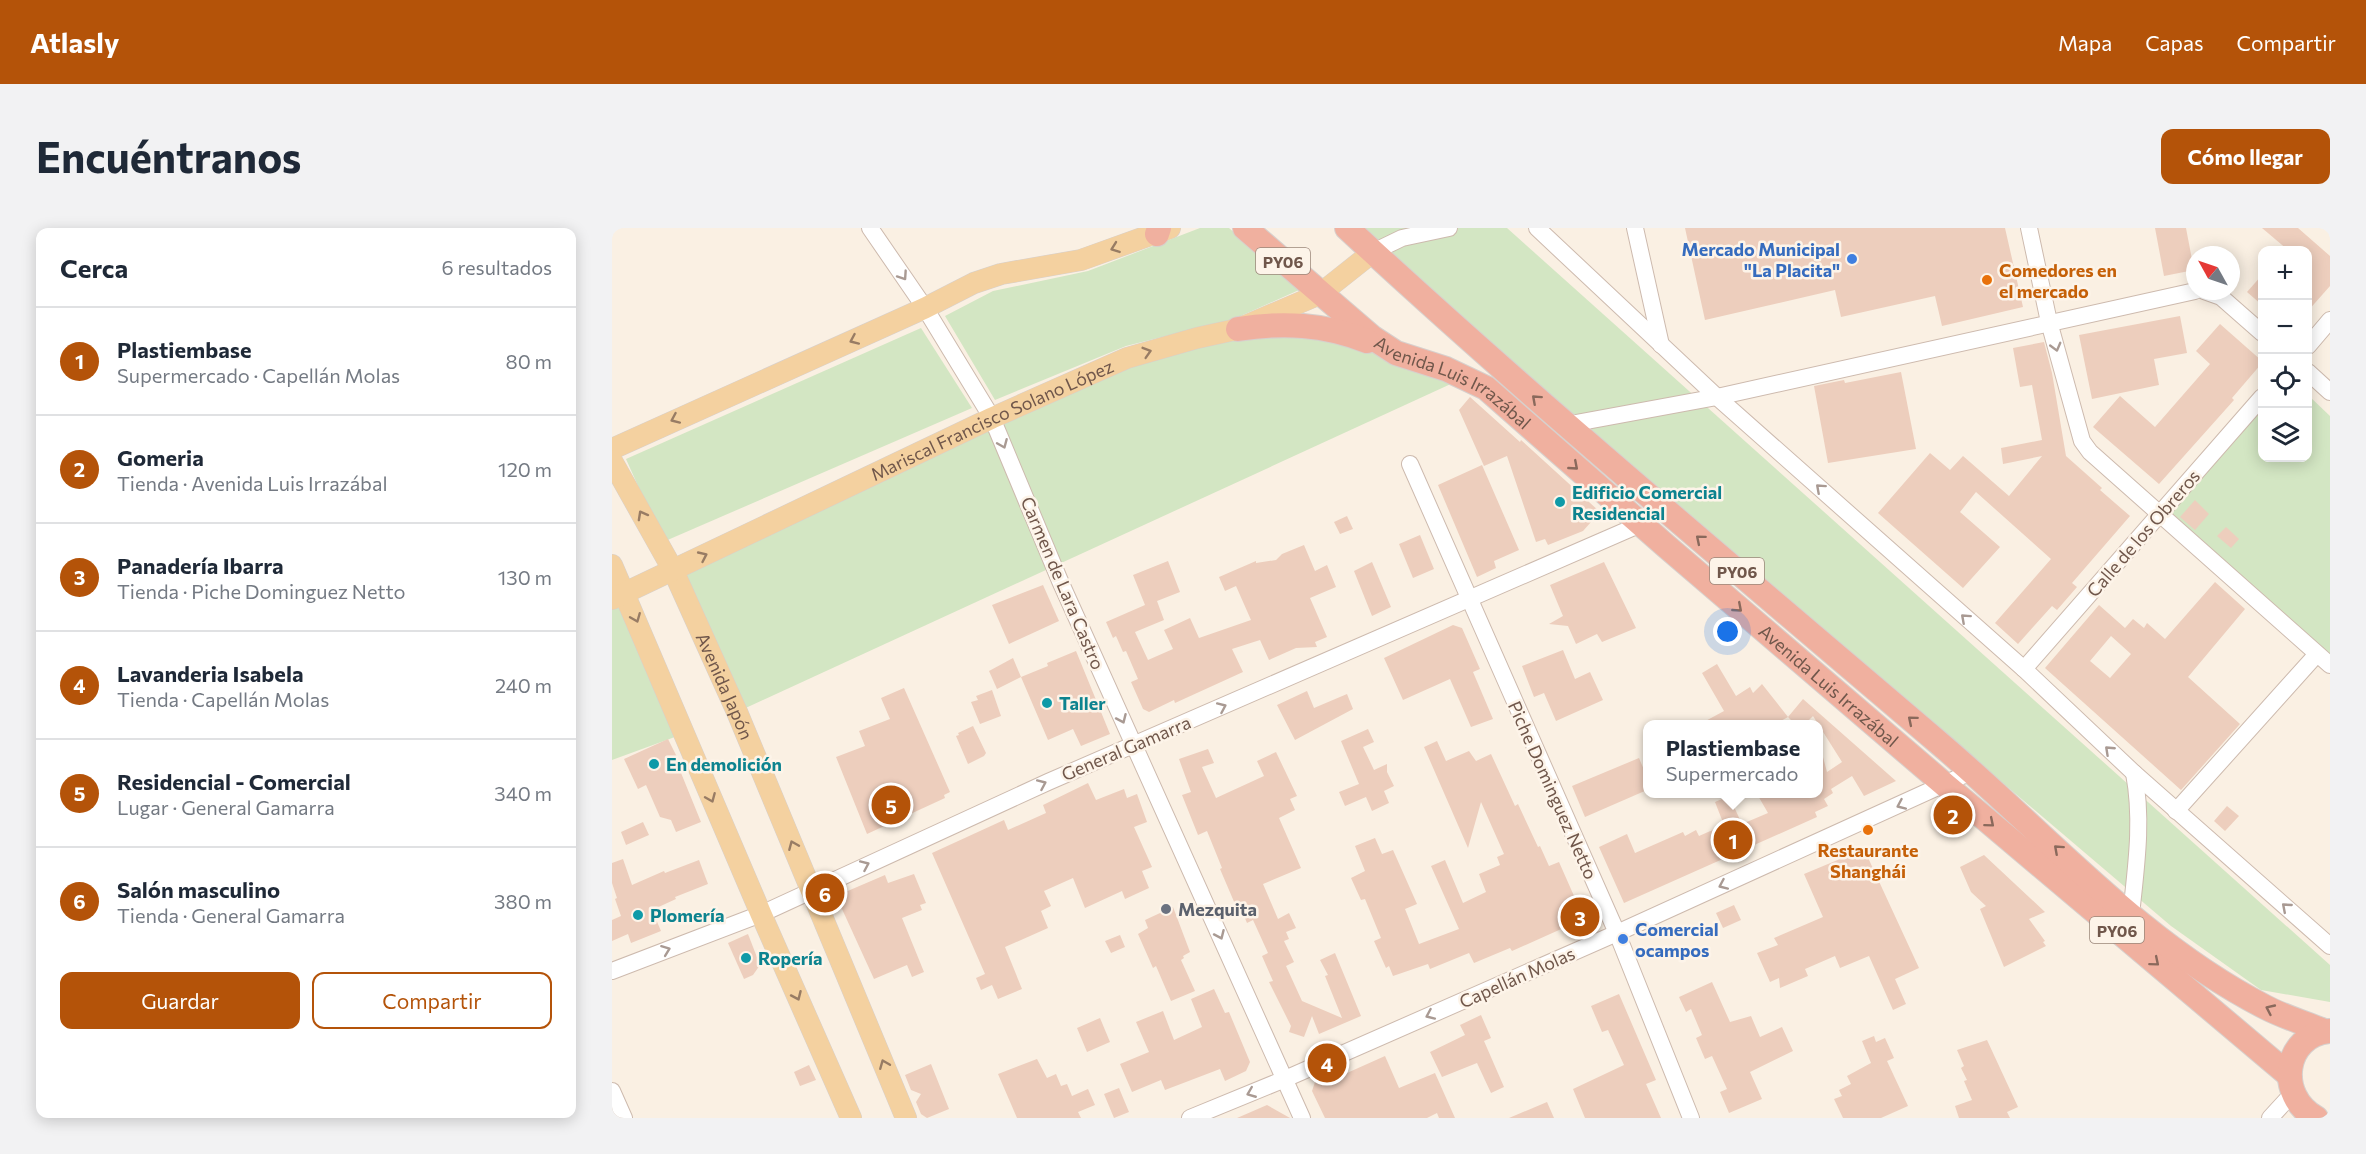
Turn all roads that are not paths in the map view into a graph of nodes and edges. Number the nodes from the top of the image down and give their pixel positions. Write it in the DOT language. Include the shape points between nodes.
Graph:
graph roads {
  1 [pos="870,228"];
  2 [pos="1245,228"];
  3 [pos="1347,228"];
  4 [pos="1449,228"];
  5 [pos="1538,228"];
  6 [pos="1635,228"];
  7 [pos="2029,228"];
  8 [pos="1162,230"];
  9 [pos="1373,252"];
  10 [pos="2186,293"];
  11 [pos="1320,294"];
  12 [pos="2224,300"];
  13 [pos="925,308"];
  14 [pos="2330,320"];
  15 [pos="2049,322"];
  16 [pos="1238,329"];
  17 [pos="2258,329"];
  18 [pos="2312,340"];
  19 [pos="1661,345"];
  20 [pos="1396,353"];
  21 [pos="2312,376"];
  22 [pos="2330,392"];
  23 [pos="1718,397"];
  24 [pos="2258,402"];
  25 [pos="992,418"];
  26 [pos="1565,425"];
  27 [pos="612,449"];
  28 [pos="612,461"];
  29 [pos="1410,464"];
  30 [pos="2159,514"];
  31 [pos="1641,524"];
  32 [pos="612,565"];
  33 [pos="673,570"];
  34 [pos="619,597"];
  35 [pos="1469,599"];
  36 [pos="2317,654"];
  37 [pos="2330,665"];
  38 [pos="2024,669"];
  39 [pos="1134,746"];
  40 [pos="1973,771"];
  41 [pos="2134,773"];
  42 [pos="1945,785"];
  43 [pos="2176,811"];
  44 [pos="811,889"];
  45 [pos="761,914"];
  46 [pos="2131,915"];
  47 [pos="1617,933"];
  48 [pos="2330,946"];
  49 [pos="612,971"];
  50 [pos="2327,1031"];
  51 [pos="1285,1079"];
  52 [pos="2291,1085"];
  53 [pos="612,1091"];
  54 [pos="624,1118"];
  55 [pos="851,1118"];
  56 [pos="906,1118"];
  57 [pos="1190,1118"];
  58 [pos="1302,1118"];
  59 [pos="1691,1118"];
  60 [pos="2270,1118"];
  61 [pos="2316,1118"];
  1 -- 13 [label="street, Carmen de Lara Castro, one-way"];
  2 -- 11 [label="highway, Avenida Luis Irrazábal / PY06"];
  3 -- 9 [label="highway, Avenida Luis Irrazábal / PY06"];
  4 -- 9 [label="street" via="1402,238"];
  5 -- 19 [label="street"];
  6 -- 19 [label="street"];
  7 -- 15 [label="street"];
  8 -- 13 [label="main road, one-way" via="1082,260 992,277"];
  9 -- 11 [label="main road, Mariscal Francisco Solano López"];
  26 -- 9 [label="highway, Avenida Luis Irrazábal / PY06, one-way"];
  10 -- 15 [label="street"];
  11 -- 16 [label="main road, Mariscal Francisco Solano López"];
  11 -- 20 [label="highway, Avenida Luis Irrazábal / PY06"];
  12 -- 17 [label="street"];
  13 -- 25 [label="street, Carmen de Lara Castro"];
  13 -- 27 [label="main road, one-way"];
  14 -- 18 [label="street"];
  15 -- 23 [label="street"];
  15 -- 30 [label="street, one-way" via="2082,441"];
  16 -- 20 [label="highway" via="1301,324 1333,330"];
  25 -- 16 [label="main road, Mariscal Francisco Solano López, one-way" via="1127,358"];
  19 -- 23 [label="street"];
  20 -- 31 [label="highway, Avenida Luis Irrazábal / PY06, one-way" via="1446,369 1486,388"];
  21 -- 22 [label="street"];
  23 -- 26 [label="street"];
  38 -- 23 [label="street, one-way"];
  24 -- 30 [label="street, Calle de los Obreros"];
  33 -- 25 [label="main road, Mariscal Francisco Solano López, one-way"];
  25 -- 39 [label="street, Carmen de Lara Castro, one-way"];
  40 -- 26 [label="highway, Avenida Luis Irrazábal / PY06, one-way"];
  33 -- 28 [label="main road, Avenida Japón, one-way"];
  29 -- 35 [label="street, Piche Dominguez Netto"];
  30 -- 36 [label="street"];
  30 -- 38 [label="street, Calle de los Obreros"];
  31 -- 35 [label="street, General Gamarra"];
  31 -- 42 [label="highway, Avenida Luis Irrazábal / PY06, one-way"];
  32 -- 34 [label="main road"];
  33 -- 34 [label="main road, Mariscal Francisco Solano López"];
  44 -- 33 [label="main road, Avenida Japón, one-way"];
  34 -- 45 [label="main road, one-way"];
  39 -- 35 [label="street, General Gamarra, one-way"];
  35 -- 47 [label="street, Piche Dominguez Netto"];
  36 -- 37 [label="street"];
  36 -- 43 [label="street"];
  41 -- 38 [label="street, one-way"];
  44 -- 39 [label="street, General Gamarra, one-way"];
  39 -- 51 [label="street, Carmen de Lara Castro, one-way"];
  40 -- 42 [label="street, Capellán Molas"];
  46 -- 40 [label="highway, Avenida Luis Irrazábal / PY06, one-way"];
  41 -- 43 [label="street"];
  41 -- 46 [label="street" via="2139,837"];
  42 -- 47 [label="street, Capellán Molas, one-way"];
  42 -- 52 [label="highway, Avenida Luis Irrazábal / PY06, one-way"];
  48 -- 43 [label="street, one-way"];
  44 -- 45 [label="street, General Gamarra"];
  56 -- 44 [label="main road, Avenida Japón, one-way"];
  49 -- 45 [label="street, General Gamarra, one-way"];
  45 -- 55 [label="main road, one-way"];
  50 -- 46 [label="highway, Avenida Luis Irrazábal / PY06, one-way" via="2267,1008 2222,982"];
  47 -- 51 [label="street, Capellán Molas, one-way"];
  47 -- 59 [label="street, Piche Dominguez Netto"];
  50 -- 52 [label="highway, Avenida Luis Irrazábal / PY06" via="2310,1037 2299,1047 2292,1060"];
  51 -- 57 [label="street, Capellán Molas, one-way"];
  51 -- 58 [label="street, Carmen de Lara Castro"];
  52 -- 60 [label="street"];
  52 -- 61 [label="highway, Avenida Luis Irrazábal / PY06" via="2298,1105"];
  53 -- 54 [label="street"];
}
